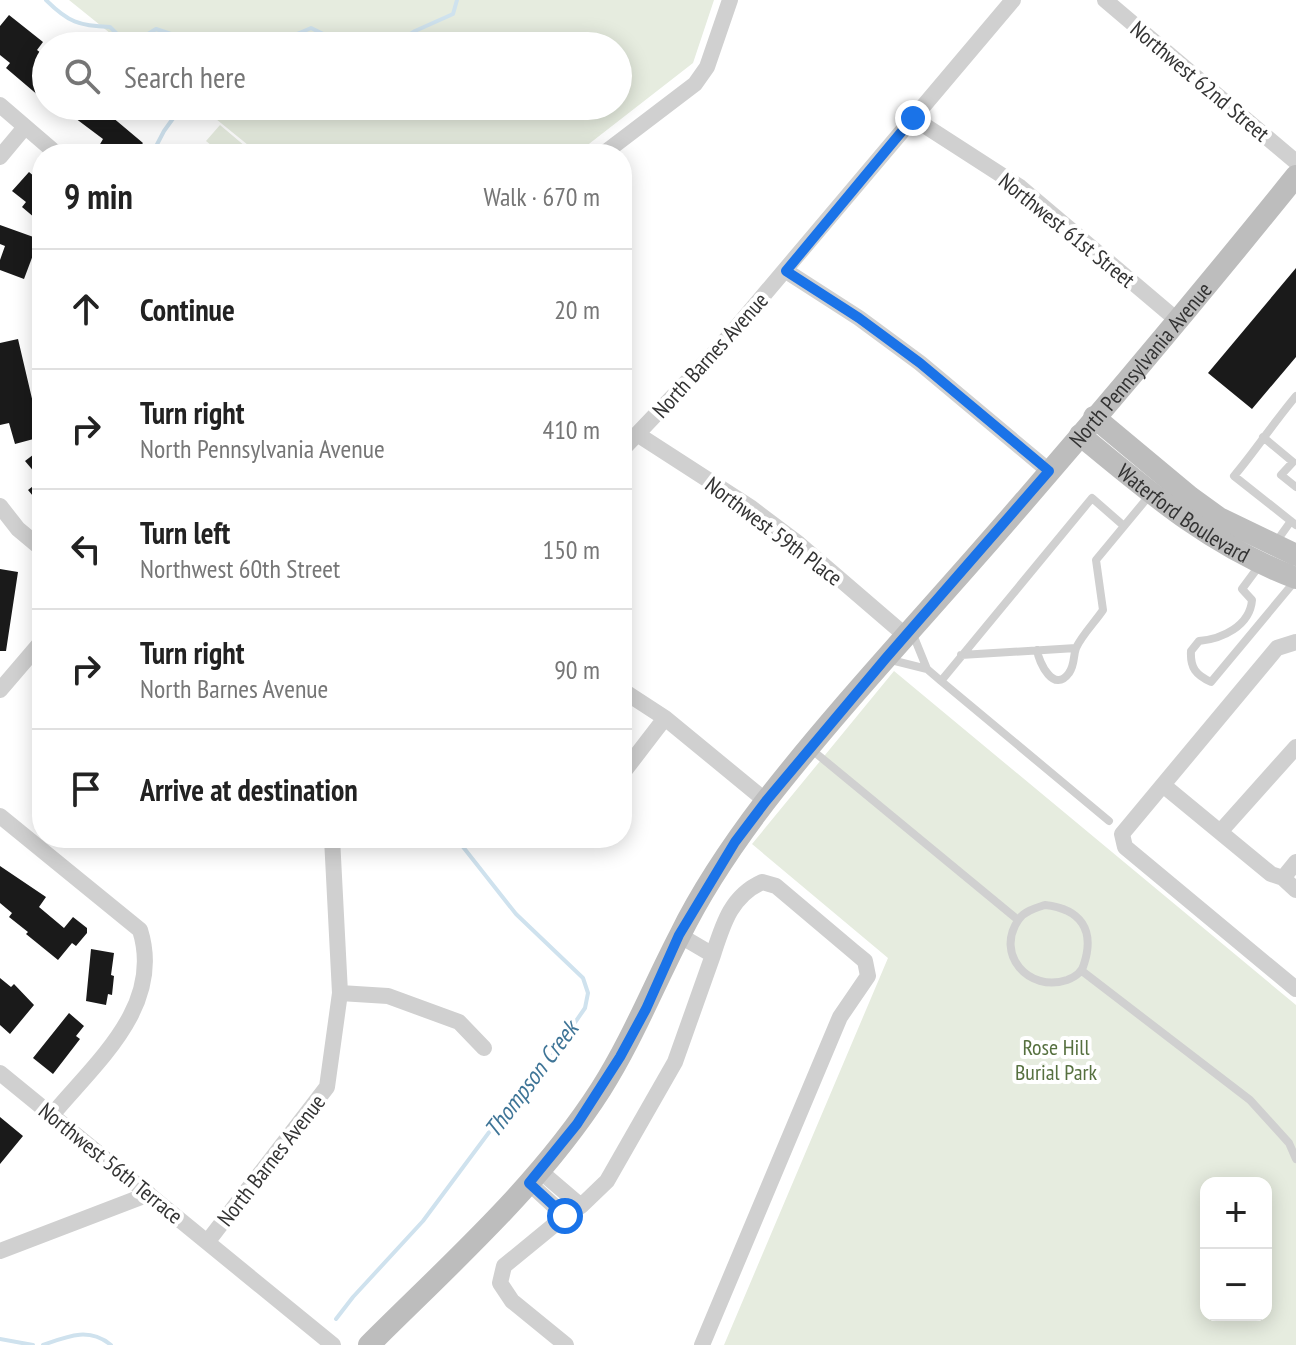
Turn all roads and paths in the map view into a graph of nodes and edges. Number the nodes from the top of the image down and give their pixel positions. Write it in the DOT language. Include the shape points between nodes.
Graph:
graph roads {
  1 [pos="730,0"];
  2 [pos="1013,0"];
  3 [pos="1105,0"];
  4 [pos="0,105"];
  5 [pos="913,118"];
  6 [pos="25,127"];
  7 [pos="45,144"];
  8 [pos="616,144"];
  9 [pos="0,157"];
  10 [pos="1296,162"];
  11 [pos="1296,176"];
  12 [pos="786,271"];
  13 [pos="1177,320"];
  14 [pos="1296,396"];
  15 [pos="1094,417"];
  16 [pos="637,434"];
  17 [pos="1080,435"];
  18 [pos="1263,437"];
  19 [pos="632,439"];
  20 [pos="1294,460"];
  21 [pos="1049,471"];
  22 [pos="1158,485"];
  23 [pos="1296,487"];
  24 [pos="0,506"];
  25 [pos="1293,523"];
  26 [pos="1124,526"];
  27 [pos="32,541"];
  28 [pos="1289,550"];
  29 [pos="1283,573"];
  30 [pos="908,632"];
  31 [pos="1296,642"];
  32 [pos="1076,648"];
  33 [pos="1037,650"];
  34 [pos="32,653"];
  35 [pos="961,655"];
  36 [pos="886,658"];
  37 [pos="927,669"];
  38 [pos="941,681"];
  39 [pos="0,690"];
  40 [pos="632,697"];
  41 [pos="665,718"];
  42 [pos="1296,747"];
  43 [pos="810,748"];
  44 [pos="632,761"];
  45 [pos="1163,785"];
  46 [pos="766,801"];
  47 [pos="0,816"];
  48 [pos="1109,821"];
  49 [pos="1220,832"];
  50 [pos="32,842"];
  51 [pos="39,848"];
  52 [pos="333,848"];
  53 [pos="1296,862"];
  54 [pos="1283,878"];
  55 [pos="1296,890"];
  56 [pos="1018,920"];
  57 [pos="679,935"];
  58 [pos="713,955"];
  59 [pos="1082,971"];
  60 [pos="1296,989"];
  61 [pos="340,993"];
  62 [pos="484,1048"];
  63 [pos="0,1073"];
  64 [pos="52,1115"];
  65 [pos="1296,1159"];
  66 [pos="535,1177"];
  67 [pos="149,1194"];
  68 [pos="581,1206"];
  69 [pos="565,1216"];
  70 [pos="208,1241"];
  71 [pos="0,1251"];
  72 [pos="333,1345"];
  73 [pos="369,1345"];
  74 [pos="566,1345"];
  75 [pos="702,1345"];
  1 -- 8 [label="street" via="707,67 695,84"];
  2 -- 5 [label="street, North Barnes Avenue"];
  3 -- 10 [label="street, Northwest 62nd Street"];
  4 -- 6 [label="street"];
  5 -- 12 [label="street, North Barnes Avenue"];
  5 -- 13 [label="street, Northwest 61st Street" via="1020,187"];
  6 -- 7 [label="street"];
  6 -- 9 [label="street"];
  11 -- 13 [label="main road, North Pennsylvania Avenue"];
  12 -- 16 [label="street, North Barnes Avenue"];
  12 -- 21 [label="street" via="920,363"];
  13 -- 15 [label="main road, North Pennsylvania Avenue"];
  14 -- 18 [label="lane"];
  15 -- 17 [label="main road, North Pennsylvania Avenue"];
  15 -- 22 [label="main road, Waterford Boulevard"];
  16 -- 19 [label="street, North Barnes Avenue"];
  16 -- 30 [label="street, Northwest 59th Place" via="750,507"];
  17 -- 21 [label="main road, North Pennsylvania Avenue"];
  17 -- 22 [label="main road, Waterford Boulevard"];
  18 -- 20 [label="lane"];
  18 -- 25 [label="lane" via="1234,476"];
  20 -- 23 [label="lane" via="1281,475"];
  21 -- 30 [label="main road, North Pennsylvania Avenue"];
  22 -- 26 [label="lane"];
  22 -- 28 [label="main road, Waterford Boulevard"];
  22 -- 29 [label="main road, Waterford Boulevard" via="1209,535"];
  24 -- 27 [label="street"];
  25 -- 28 [label="lane"];
  26 -- 32 [label="lane" via="1096,560 1103,610"];
  26 -- 35 [label="lane" via="1092,498"];
  28 -- 29 [label="lane"];
  28 -- 29 [label="lane"];
  29 -- 29 [label="lane" via="1242,589 1252,600 1251,610 1238,627 1199,641 1190,664 1199,677 1211,682"];
  30 -- 36 [label="main road, North Pennsylvania Avenue"];
  30 -- 37 [label="lane"];
  31 -- 45 [label="street" via="1277,648"];
  32 -- 33 [label="lane"];
  32 -- 33 [label="lane" via="1071,671 1056,679 1040,667"];
  33 -- 35 [label="lane"];
  34 -- 39 [label="street"];
  35 -- 38 [label="lane"];
  36 -- 37 [label="lane"];
  36 -- 43 [label="main road, North Pennsylvania Avenue"];
  37 -- 38 [label="lane"];
  38 -- 48 [label="lane"];
  40 -- 41 [label="street"];
  41 -- 44 [label="street"];
  41 -- 46 [label="street"];
  42 -- 49 [label="street"];
  43 -- 46 [label="main road, North Pennsylvania Avenue"];
  43 -- 56 [label="lane"];
  45 -- 49 [label="street"];
  45 -- 60 [label="street" via="1122,834 1125,847"];
  46 -- 57 [label="main road, North Pennsylvania Avenue"];
  47 -- 50 [label="street"];
  49 -- 54 [label="street"];
  51 -- 64 [label="street" via="140,930 146,950 137,1007 128,1025"];
  52 -- 61 [label="street, North Barnes Avenue"];
  53 -- 54 [label="street"];
  54 -- 55 [label="street"];
  56 -- 59 [label="lane" via="1012,953 1018,968 1033,981 1052,984"];
  56 -- 59 [label="lane" via="1045,905 1075,914 1090,947"];
  57 -- 58 [label="street"];
  57 -- 66 [label="main road, North Pennsylvania Avenue" via="620,1057"];
  58 -- 68 [label="street" via="675,1062 607,1181"];
  58 -- 75 [label="street" via="723,922 745,889 762,882 776,886 865,961 868,976 840,1017"];
  59 -- 65 [label="lane" via="1250,1100 1289,1143"];
  61 -- 62 [label="street" via="388,996 459,1022"];
  61 -- 70 [label="street, North Barnes Avenue" via="327,1087"];
  63 -- 64 [label="street, Northwest 56th Terrace"];
  64 -- 67 [label="street, Northwest 56th Terrace"];
  66 -- 68 [label="street"];
  66 -- 69 [label="street"];
  66 -- 73 [label="main road, North Pennsylvania Avenue"];
  67 -- 70 [label="street, Northwest 56th Terrace"];
  67 -- 71 [label="street"];
  68 -- 69 [label="street"];
  69 -- 74 [label="street" via="504,1266 500,1283 512,1301"];
  70 -- 72 [label="street, Northwest 56th Terrace"];
}
